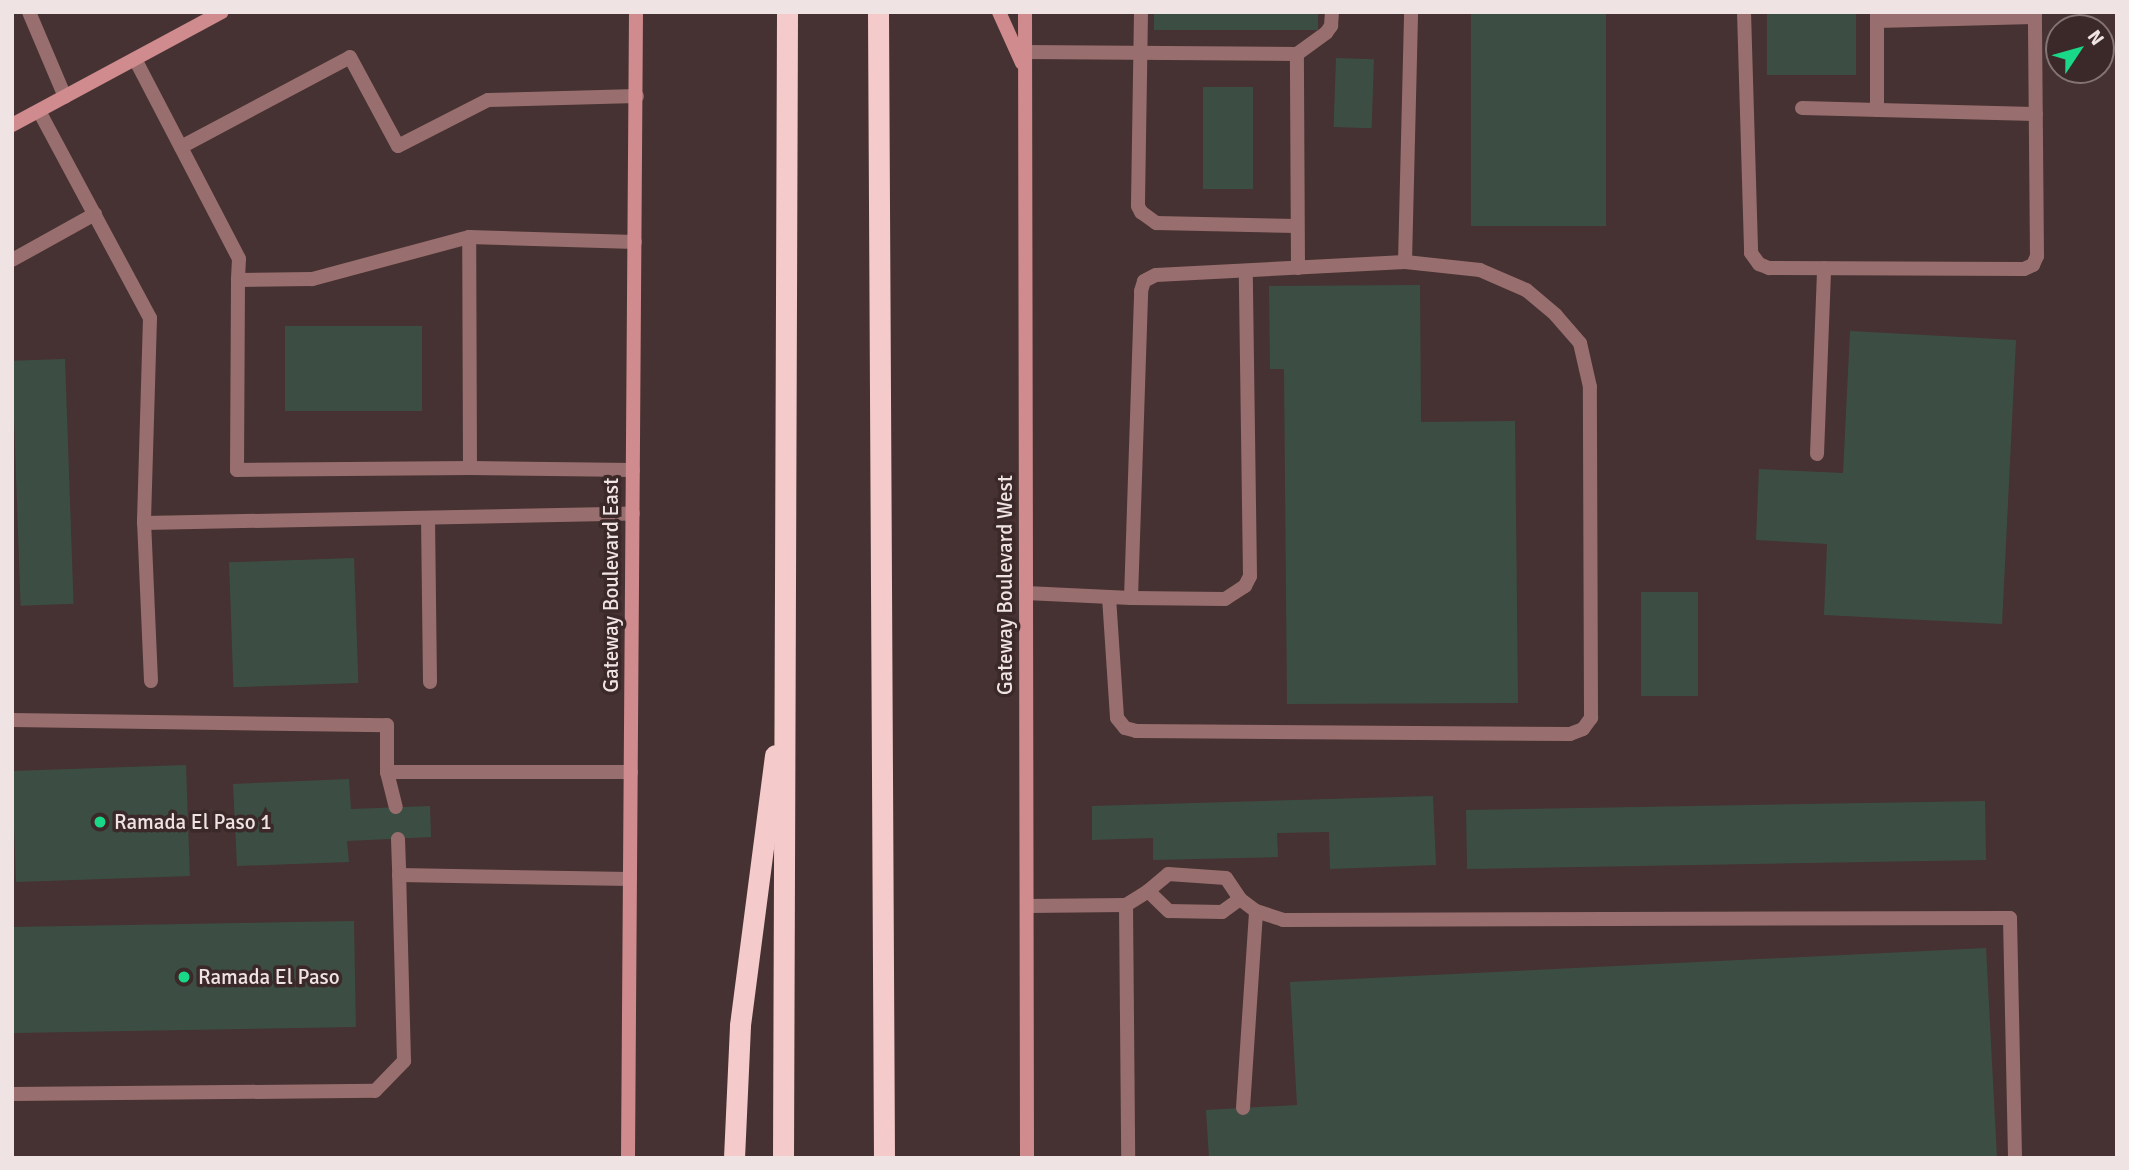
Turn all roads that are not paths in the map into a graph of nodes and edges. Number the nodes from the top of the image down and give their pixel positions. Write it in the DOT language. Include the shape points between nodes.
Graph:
graph roads {
  1 [pos="29,12"];
  2 [pos="222,12"];
  3 [pos="787,12"];
  4 [pos="878,12"];
  5 [pos="999,12"];
  6 [pos="1025,12"];
  7 [pos="1142,12"];
  8 [pos="1332,12"];
  9 [pos="1410,12"];
  10 [pos="1744,12"];
  11 [pos="638,14"];
  12 [pos="2035,15"];
  13 [pos="1877,17"];
  14 [pos="1025,52"];
  15 [pos="1138,53"];
  16 [pos="1297,54"];
  17 [pos="135,59"];
  18 [pos="1024,68"];
  19 [pos="637,96"];
  20 [pos="65,97"];
  21 [pos="1802,108"];
  22 [pos="1877,110"];
  23 [pos="38,111"];
  24 [pos="2036,114"];
  25 [pos="12,125"];
  26 [pos="181,147"];
  27 [pos="94,214"];
  28 [pos="1297,226"];
  29 [pos="469,237"];
  30 [pos="635,242"];
  31 [pos="12,260"];
  32 [pos="1405,262"];
  33 [pos="1298,268"];
  34 [pos="1824,268"];
  35 [pos="1246,271"];
  36 [pos="239,280"];
  37 [pos="1817,454"];
  38 [pos="470,468"];
  39 [pos="634,470"];
  40 [pos="633,514"];
  41 [pos="428,518"];
  42 [pos="144,523"];
  43 [pos="1026,593"];
  44 [pos="1109,597"];
  45 [pos="1131,598"];
  46 [pos="787,662"];
  47 [pos="151,681"];
  48 [pos="430,682"];
  49 [pos="12,720"];
  50 [pos="387,772"];
  51 [pos="631,772"];
  52 [pos="396,807"];
  53 [pos="398,839"];
  54 [pos="399,875"];
  55 [pos="630,880"];
  56 [pos="1149,891"];
  57 [pos="1240,900"];
  58 [pos="1126,905"];
  59 [pos="1027,906"];
  60 [pos="1256,911"];
  61 [pos="12,1094"];
  62 [pos="1243,1108"];
  63 [pos="628,1158"];
  64 [pos="734,1158"];
  65 [pos="783,1158"];
  66 [pos="884,1158"];
  67 [pos="1027,1158"];
  68 [pos="1128,1158"];
  69 [pos="2015,1158"];
  1 -- 20 [label="lane"];
  2 -- 17 [label="main road"];
  3 -- 46 [label="highway"];
  4 -- 66 [label="highway"];
  5 -- 18 [label="main road"];
  6 -- 14 [label="main road, Gateway Boulevard West"];
  7 -- 15 [label="lane"];
  8 -- 16 [label="lane" via="1326,33"];
  9 -- 32 [label="lane"];
  10 -- 34 [label="lane" via="1751,253 1769,268"];
  11 -- 19 [label="main road, Gateway Boulevard East"];
  12 -- 13 [label="lane"];
  12 -- 24 [label="lane"];
  13 -- 22 [label="lane"];
  14 -- 15 [label="lane"];
  14 -- 18 [label="main road, Gateway Boulevard West"];
  15 -- 16 [label="lane"];
  15 -- 28 [label="lane" via="1141,212 1156,223"];
  16 -- 28 [label="lane"];
  17 -- 20 [label="main road"];
  17 -- 26 [label="lane"];
  18 -- 43 [label="main road, Gateway Boulevard West"];
  19 -- 26 [label="lane" via="488,100 398,146 350,57"];
  19 -- 30 [label="main road, Gateway Boulevard East"];
  20 -- 23 [label="main road"];
  21 -- 22 [label="lane"];
  22 -- 24 [label="lane"];
  23 -- 25 [label="main road"];
  23 -- 27 [label="lane"];
  24 -- 34 [label="lane" via="2037,256 2033,265 2024,269"];
  26 -- 36 [label="lane" via="239,259"];
  27 -- 31 [label="lane"];
  27 -- 42 [label="lane" via="150,318"];
  28 -- 33 [label="lane"];
  29 -- 30 [label="lane"];
  29 -- 36 [label="lane" via="312,279"];
  29 -- 38 [label="lane"];
  30 -- 39 [label="main road, Gateway Boulevard East"];
  32 -- 33 [label="lane"];
  32 -- 44 [label="lane" via="1480,270 1526,290 1580,343 1590,387 1591,718 1583,729 1570,734 1136,732 1116,718"];
  33 -- 35 [label="lane"];
  34 -- 37 [label="lane"];
  35 -- 45 [label="lane" via="1156,275 1144,281"];
  35 -- 45 [label="lane" via="1250,576 1245,586 1225,599"];
  36 -- 38 [label="lane" via="237,470"];
  38 -- 39 [label="lane"];
  39 -- 40 [label="main road, Gateway Boulevard East"];
  40 -- 41 [label="lane"];
  40 -- 51 [label="main road, Gateway Boulevard East"];
  41 -- 42 [label="lane"];
  41 -- 48 [label="lane"];
  42 -- 47 [label="lane"];
  43 -- 44 [label="lane"];
  43 -- 59 [label="main road, Gateway Boulevard West"];
  44 -- 45 [label="lane"];
  46 -- 64 [label="highway" via="740,1025"];
  46 -- 65 [label="highway"];
  49 -- 50 [label="lane" via="387,725"];
  50 -- 51 [label="lane"];
  50 -- 52 [label="lane"];
  51 -- 55 [label="main road, Gateway Boulevard East"];
  53 -- 54 [label="lane"];
  54 -- 55 [label="lane"];
  54 -- 61 [label="lane" via="404,1061 375,1091"];
  55 -- 63 [label="main road, Gateway Boulevard East"];
  56 -- 57 [label="lane" via="1169,911 1222,912"];
  56 -- 57 [label="lane" via="1168,874 1226,878"];
  56 -- 58 [label="lane"];
  57 -- 60 [label="lane"];
  58 -- 59 [label="lane"];
  58 -- 68 [label="lane"];
  59 -- 67 [label="main road, Gateway Boulevard West"];
  60 -- 62 [label="lane"];
  60 -- 69 [label="lane" via="1283,920 2010,918"];
}
